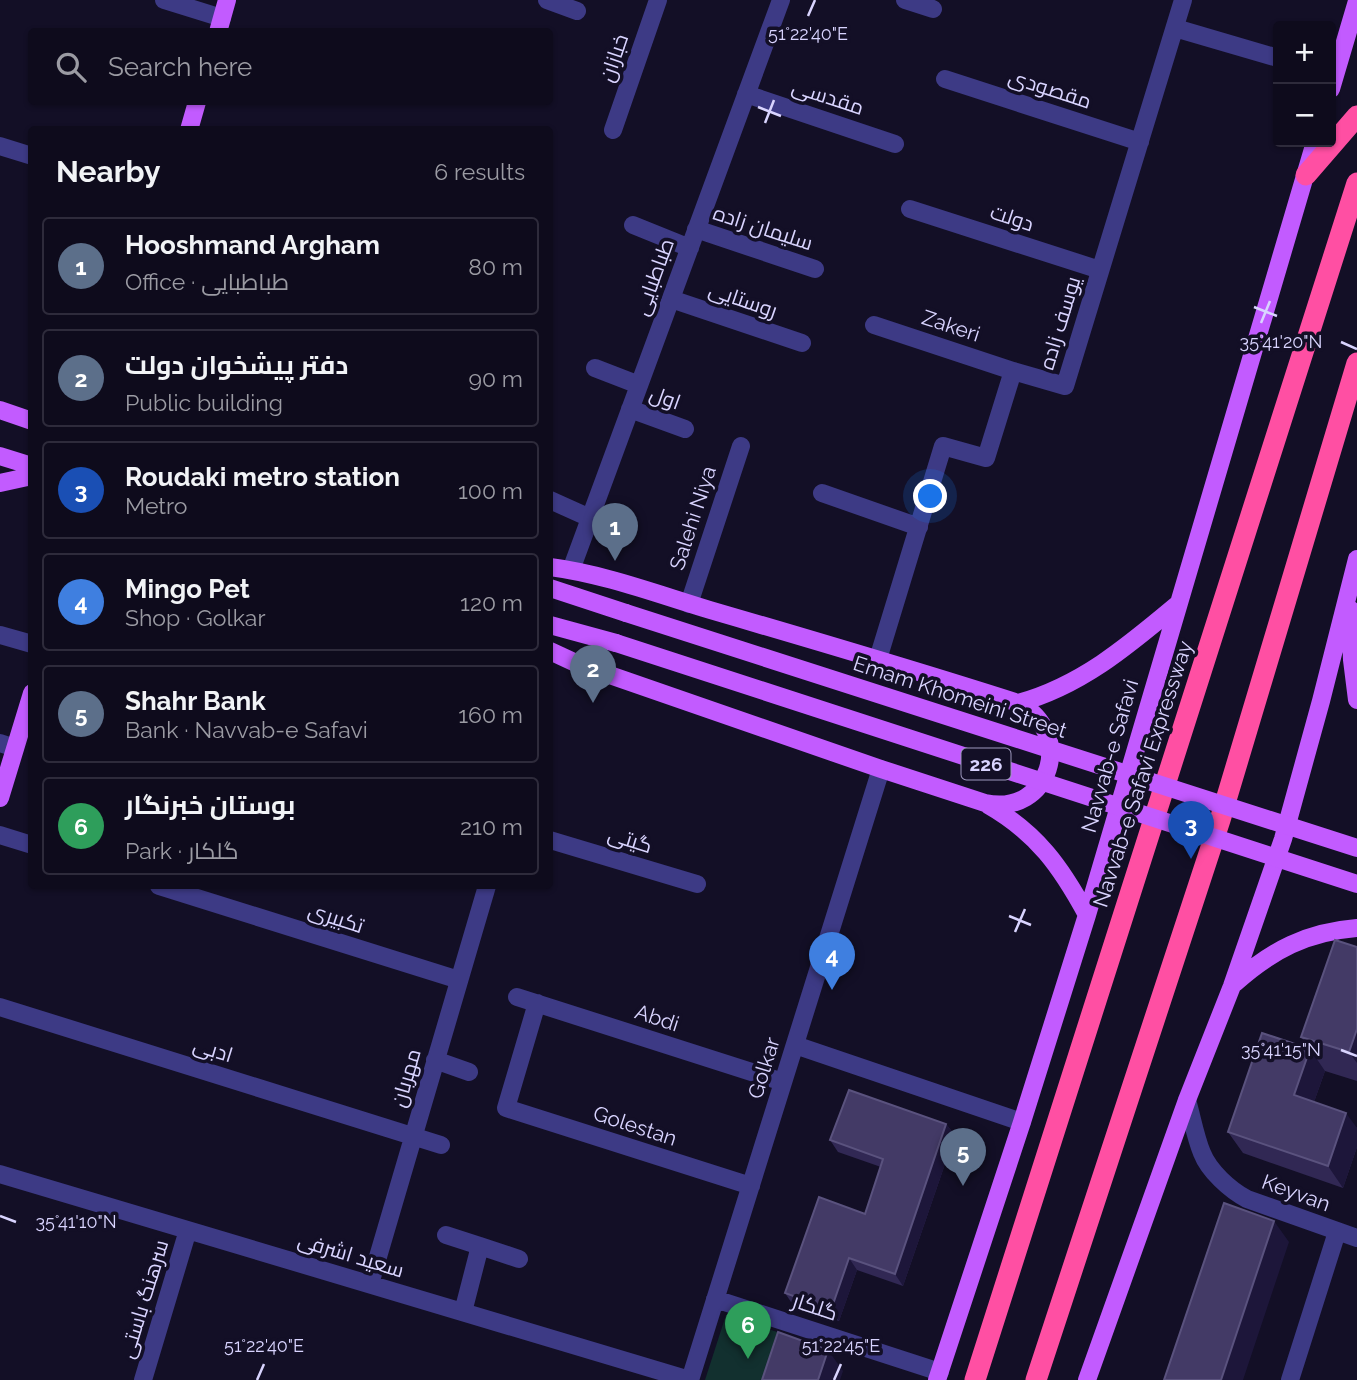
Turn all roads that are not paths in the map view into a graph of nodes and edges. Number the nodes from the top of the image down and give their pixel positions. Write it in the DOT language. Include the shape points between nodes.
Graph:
graph roads {
  1 [pos="164,0"];
  2 [pos="228,0"];
  3 [pos="547,0"];
  4 [pos="658,0"];
  5 [pos="781,0"];
  6 [pos="905,0"];
  7 [pos="1183,0"];
  8 [pos="1357,1"];
  9 [pos="933,9"];
  10 [pos="577,11"];
  11 [pos="220,25"];
  12 [pos="1175,28"];
  13 [pos="1273,57"];
  14 [pos="1336,67"];
  15 [pos="946,79"];
  16 [pos="746,94"];
  17 [pos="196,105"];
  18 [pos="1357,116"];
  19 [pos="190,126"];
  20 [pos="613,130"];
  21 [pos="1140,142"];
  22 [pos="895,144"];
  23 [pos="0,146"];
  24 [pos="1314,147"];
  25 [pos="28,155"];
  26 [pos="1306,175"];
  27 [pos="1357,183"];
  28 [pos="910,209"];
  29 [pos="633,225"];
  30 [pos="696,229"];
  31 [pos="690,248"];
  32 [pos="815,269"];
  33 [pos="1100,270"];
  34 [pos="671,299"];
  35 [pos="874,325"];
  36 [pos="802,343"];
  37 [pos="1357,363"];
  38 [pos="596,368"];
  39 [pos="1013,371"];
  40 [pos="639,385"];
  41 [pos="630,409"];
  42 [pos="0,410"];
  43 [pos="28,420"];
  44 [pos="685,429"];
  45 [pos="741,446"];
  46 [pos="0,456"];
  47 [pos="28,465"];
  48 [pos="28,477"];
  49 [pos="0,482"];
  50 [pos="822,493"];
  51 [pos="553,501"];
  52 [pos="590,518"];
  53 [pos="919,527"];
  54 [pos="1357,559"];
  55 [pos="553,567"];
  56 [pos="571,569"];
  57 [pos="1350,587"];
  58 [pos="553,589"];
  59 [pos="689,604"];
  60 [pos="1178,604"];
  61 [pos="553,626"];
  62 [pos="0,635"];
  63 [pos="28,644"];
  64 [pos="553,652"];
  65 [pos="878,659"];
  66 [pos="1357,699"];
  67 [pos="28,701"];
  68 [pos="1018,703"];
  69 [pos="7,746"];
  70 [pos="881,769"];
  71 [pos="0,799"];
  72 [pos="985,803"];
  73 [pos="0,835"];
  74 [pos="553,840"];
  75 [pos="28,844"];
  76 [pos="1357,848"];
  77 [pos="697,884"];
  78 [pos="1357,884"];
  79 [pos="169,889"];
  80 [pos="486,889"];
  81 [pos="1087,915"];
  82 [pos="1357,928"];
  83 [pos="459,980"];
  84 [pos="1232,986"];
  85 [pos="517,996"];
  86 [pos="537,1003"];
  87 [pos="0,1007"];
  88 [pos="795,1045"];
  89 [pos="435,1060"];
  90 [pos="469,1072"];
  91 [pos="783,1082"];
  92 [pos="1187,1100"];
  93 [pos="1023,1122"];
  94 [pos="413,1136"];
  95 [pos="441,1145"];
  96 [pos="0,1174"];
  97 [pos="751,1186"];
  98 [pos="188,1230"];
  99 [pos="1337,1232"];
  100 [pos="446,1235"];
  101 [pos="1357,1238"];
  102 [pos="480,1246"];
  103 [pos="519,1259"];
  104 [pos="370,1284"];
  105 [pos="715,1299"];
  106 [pos="463,1312"];
  107 [pos="938,1376"];
  108 [pos="143,1380"];
  109 [pos="690,1380"];
  110 [pos="975,1380"];
  111 [pos="1036,1380"];
  112 [pos="1087,1380"];
  113 [pos="1290,1380"];
  1 -- 11 [label="street"];
  2 -- 11 [label="main road"];
  3 -- 10 [label="street"];
  4 -- 20 [label="street, خبازان"];
  5 -- 16 [label="street, طباطبایی"];
  6 -- 9 [label="street"];
  7 -- 12 [label="street, یوسف زاده"];
  8 -- 14 [label="main road"];
  12 -- 13 [label="street"];
  12 -- 21 [label="street, یوسف زاده"];
  15 -- 21 [label="street, مقصودی"];
  16 -- 22 [label="street, مقدسی"];
  16 -- 30 [label="street, طباطبایی"];
  17 -- 19 [label="main road"];
  18 -- 26 [label="highway"];
  21 -- 33 [label="street, یوسف زاده"];
  23 -- 25 [label="street"];
  24 -- 26 [label="main road, Navvab-e Safavi"];
  26 -- 60 [label="main road, Navvab-e Safavi"];
  27 -- 110 [label="highway, Navvab-e Safavi Expressway"];
  28 -- 33 [label="street, دولت"];
  29 -- 31 [label="street"];
  30 -- 31 [label="street, طباطبایی"];
  30 -- 32 [label="street, سلیمان زاده"];
  31 -- 34 [label="street, طباطبایی"];
  33 -- 39 [label="street, یوسف زاده" via="1065,386"];
  34 -- 36 [label="street, روستایی"];
  34 -- 40 [label="street, طباطبایی"];
  35 -- 39 [label="street, Zakeri"];
  37 -- 111 [label="highway" via="1220,820"];
  38 -- 40 [label="street"];
  39 -- 53 [label="street, یوسف زاده" via="986,458 943,446"];
  40 -- 41 [label="street, طباطبایی"];
  41 -- 44 [label="street, اول"];
  41 -- 52 [label="street, طباطبایی"];
  42 -- 43 [label="main road"];
  45 -- 59 [label="street, Salehi Niya"];
  46 -- 47 [label="main road"];
  48 -- 49 [label="main road"];
  50 -- 53 [label="street"];
  51 -- 52 [label="street"];
  52 -- 56 [label="street, طباطبایی"];
  53 -- 65 [label="street, یوسف زاده"];
  54 -- 57 [label="main road"];
  55 -- 56 [label="main road"];
  56 -- 59 [label="main road"];
  57 -- 66 [label="main road"];
  57 -- 84 [label="main road" via="1283,839"];
  58 -- 76 [label="main road, Emam Khomeini Street / 226, bridge"];
  59 -- 65 [label="main road"];
  60 -- 68 [label="main road" via="1107,661 1042,696"];
  60 -- 81 [label="main road, Navvab-e Safavi"];
  61 -- 78 [label="main road, 226, bridge"];
  62 -- 63 [label="street"];
  64 -- 70 [label="main road"];
  65 -- 68 [label="main road"];
  67 -- 69 [label="main road"];
  68 -- 72 [label="main road" via="1042,723 1050,743 1050,764 1041,783 1026,797 1006,804"];
  69 -- 71 [label="main road"];
  70 -- 72 [label="main road"];
  70 -- 88 [label="street, Golkar"];
  72 -- 81 [label="main road" via="1019,825 1047,852"];
  73 -- 75 [label="street"];
  74 -- 77 [label="street, گیتی"];
  79 -- 83 [label="street, تکبیری"];
  80 -- 83 [label="street, مهربان"];
  81 -- 93 [label="main road, Navvab-e Safavi"];
  82 -- 84 [label="main road" via="1287,946"];
  83 -- 89 [label="street, مهربان"];
  84 -- 92 [label="main road"];
  85 -- 86 [label="street, Abdi"];
  86 -- 91 [label="street, Abdi"];
  86 -- 97 [label="street, Golestan" via="506,1108"];
  87 -- 94 [label="street, ادبی"];
  88 -- 91 [label="street, Golkar"];
  88 -- 93 [label="street"];
  89 -- 90 [label="street"];
  89 -- 94 [label="street, مهربان"];
  91 -- 97 [label="street, Golkar"];
  92 -- 99 [label="street, Keyvan" via="1203,1155 1232,1191"];
  92 -- 112 [label="main road"];
  93 -- 107 [label="main road, Navvab-e Safavi"];
  94 -- 95 [label="street, ادبی"];
  94 -- 104 [label="street, مهربان"];
  96 -- 98 [label="street, سعید اشرفی"];
  97 -- 105 [label="street, Golkar"];
  98 -- 104 [label="street, سعید اشرفی"];
  98 -- 108 [label="street, سرهنگ باستی"];
  99 -- 101 [label="street"];
  99 -- 113 [label="street, Keyvan"];
  100 -- 102 [label="street"];
  102 -- 103 [label="street"];
  102 -- 106 [label="street"];
  104 -- 106 [label="street, سعید اشرفی"];
  105 -- 107 [label="street, گلکار"];
  105 -- 109 [label="street, Golkar"];
  106 -- 109 [label="street, سعید اشرفی"];
}
